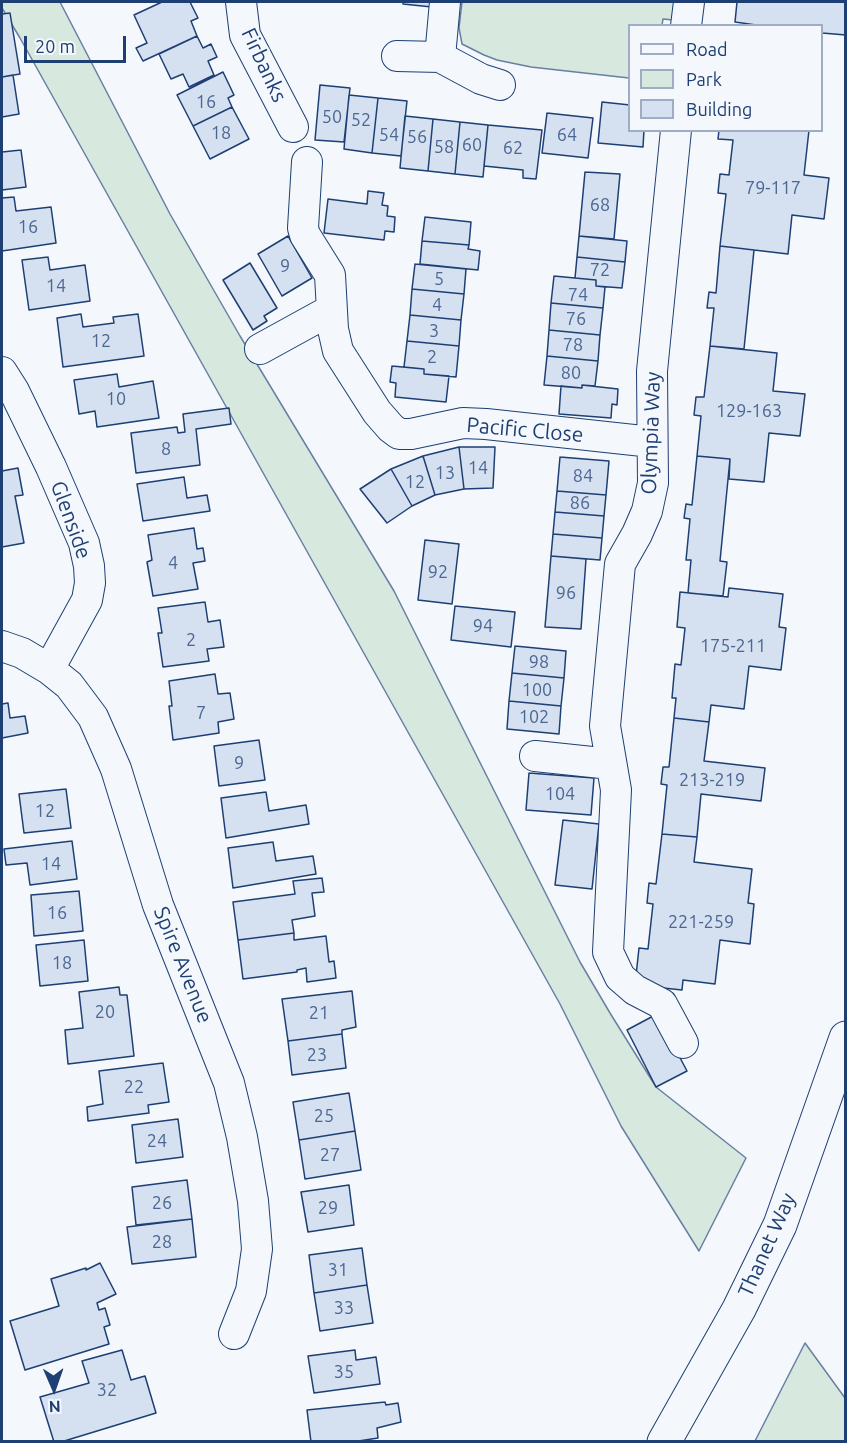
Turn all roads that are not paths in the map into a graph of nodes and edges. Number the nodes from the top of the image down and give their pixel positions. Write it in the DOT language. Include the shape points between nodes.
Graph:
graph roads {
  1 [pos="241,2"];
  2 [pos="445,2"];
  3 [pos="689,2"];
  4 [pos="686,24"];
  5 [pos="397,56"];
  6 [pos="440,57"];
  7 [pos="500,85"];
  8 [pos="294,127"];
  9 [pos="676,132"];
  10 [pos="307,162"];
  11 [pos="331,310"];
  12 [pos="260,349"];
  13 [pos="2,372"];
  14 [pos="652,442"];
  15 [pos="2,645"];
  16 [pos="48,669"];
  17 [pos="534,756"];
  18 [pos="611,764"];
  19 [pos="846,1038"];
  20 [pos="683,1043"];
  21 [pos="234,1334"];
  22 [pos="664,1442"];
  1 -- 8 [label="street, Firbanks" via="245,35"];
  2 -- 6 [label="street"];
  3 -- 4 [label="street"];
  5 -- 6 [label="street"];
  6 -- 7 [label="street"];
  9 -- 14 [label="street, Olympia Way" via="652,371"];
  10 -- 11 [label="street, Pacific Close" via="303,228 330,275"];
  11 -- 12 [label="street"];
  11 -- 14 [label="street, Pacific Close" via="338,351 377,412 399,434 463,423"];
  13 -- 16 [label="street, Glenside" via="51,467 84,543 89,566 87,600"];
  14 -- 18 [label="street, Olympia Way" via="650,499 620,564 605,726"];
  15 -- 16 [label="street, Spire Avenue"];
  16 -- 21 [label="street, Spire Avenue" via="81,699 104,737 158,905 229,1083 253,1201 256,1249 251,1291"];
  17 -- 18 [label="street"];
  18 -- 20 [label="street, Olympia Way" via="616,790 608,952 620,977 662,1004"];
  19 -- 22 [label="main road, Thanet Way" via="780,1224 739,1309"];
}
